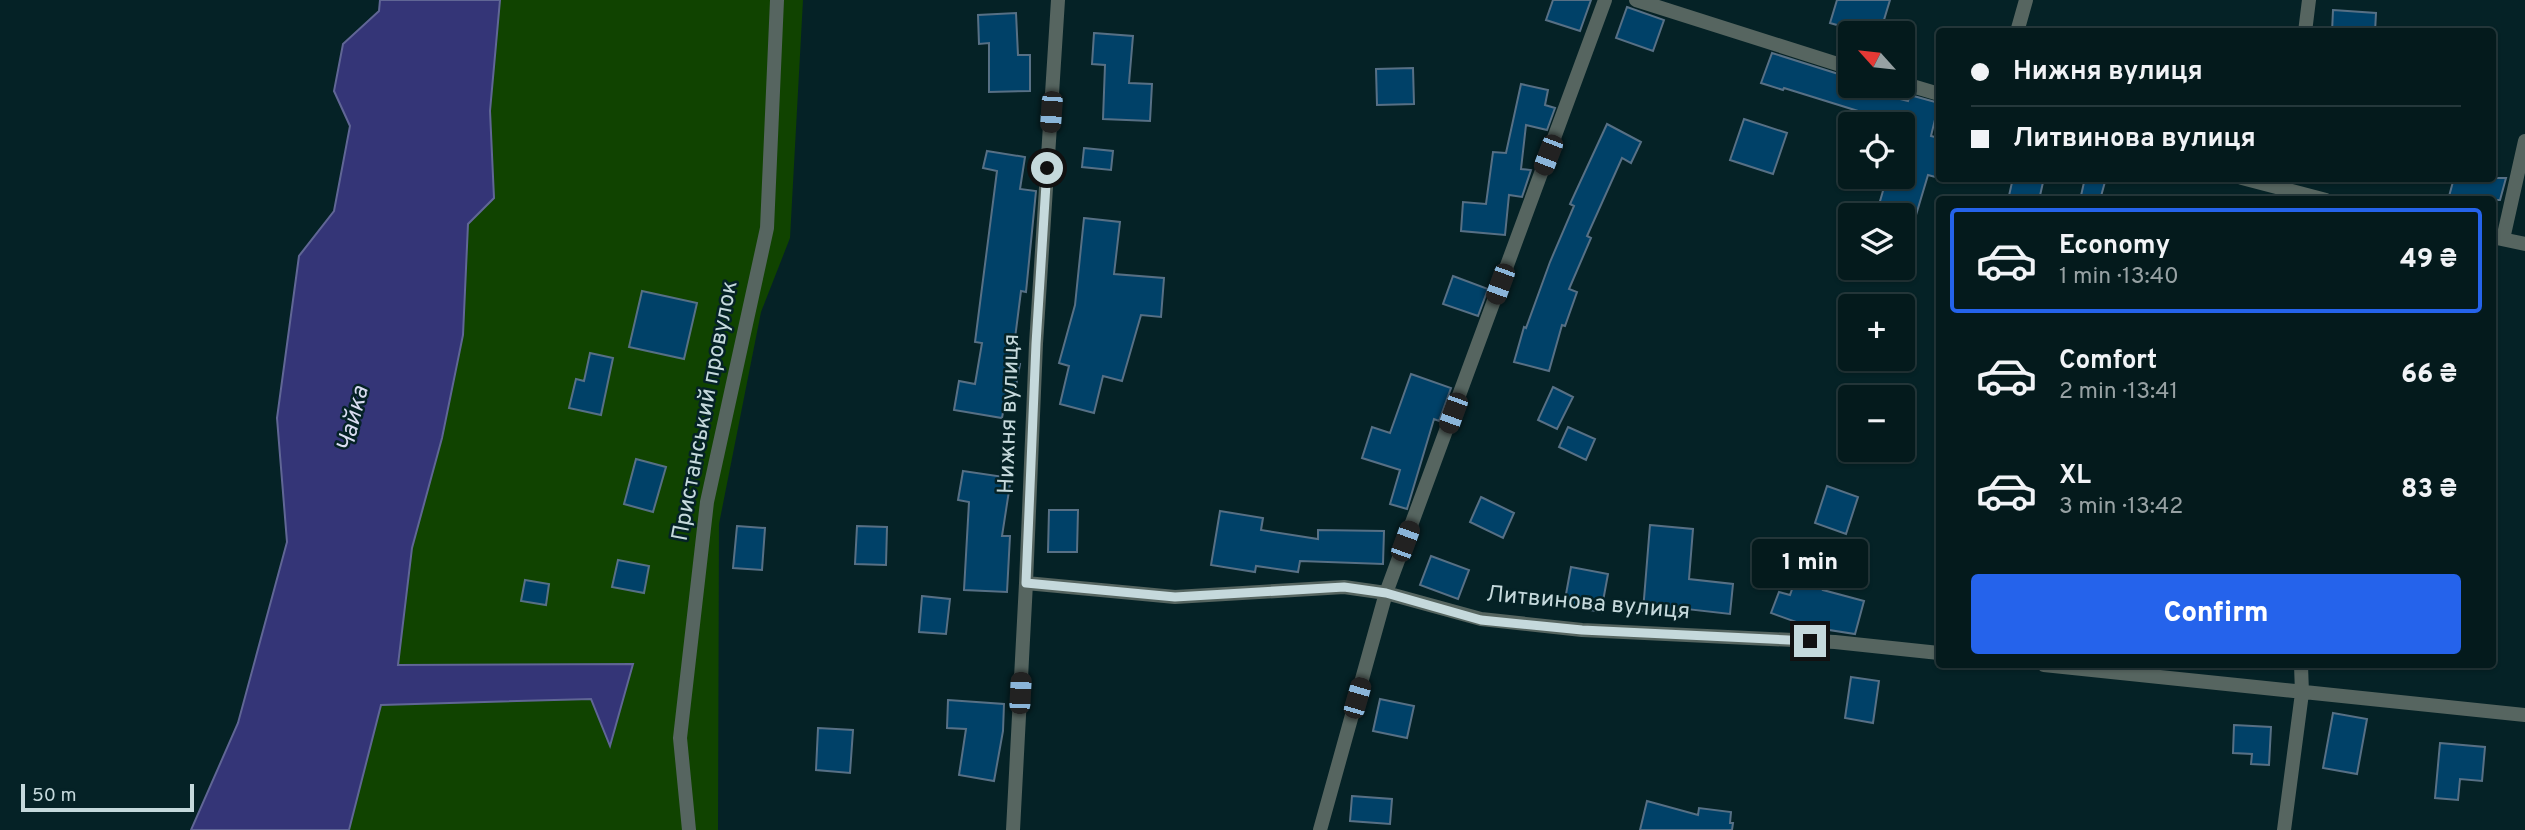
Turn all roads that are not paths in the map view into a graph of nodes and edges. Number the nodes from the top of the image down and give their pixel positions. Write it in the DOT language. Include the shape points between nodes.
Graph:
graph roads {
  1 [pos="777,0"];
  2 [pos="1058,0"];
  3 [pos="1605,0"];
  4 [pos="1636,0"];
  5 [pos="2026,0"];
  6 [pos="2309,0"];
  7 [pos="2018,28"];
  8 [pos="2306,28"];
  9 [pos="1838,64"];
  10 [pos="1915,87"];
  11 [pos="1936,93"];
  12 [pos="2525,141"];
  13 [pos="2257,182"];
  14 [pos="2287,190"];
  15 [pos="2310,196"];
  16 [pos="2498,238"];
  17 [pos="2525,244"];
  18 [pos="1026,583"];
  19 [pos="1386,593"];
  20 [pos="1936,653"];
  21 [pos="2071,668"];
  22 [pos="2301,668"];
  23 [pos="2302,694"];
  24 [pos="2525,715"];
  25 [pos="688,830"];
  26 [pos="1013,830"];
  27 [pos="1320,830"];
  28 [pos="2284,830"];
  1 -- 25 [label="street, Пристанський провулок" via="767,228 707,502 680,738"];
  2 -- 18 [label="street, Нижня вулиця"];
  3 -- 19 [label="street"];
  4 -- 9 [label="street"];
  5 -- 7 [label="street"];
  6 -- 8 [label="street"];
  10 -- 11 [label="street"];
  12 -- 16 [label="street"];
  13 -- 14 [label="street"];
  14 -- 15 [label="street"];
  16 -- 17 [label="street"];
  18 -- 19 [label="street, Литвинова вулиця" via="1175,597 1344,587"];
  18 -- 26 [label="street, Нижня вулиця"];
  19 -- 20 [label="street, Литвинова вулиця" via="1481,620"];
  19 -- 27 [label="street"];
  21 -- 23 [label="street"];
  22 -- 23 [label="street"];
  23 -- 24 [label="street"];
  23 -- 28 [label="street"];
}
